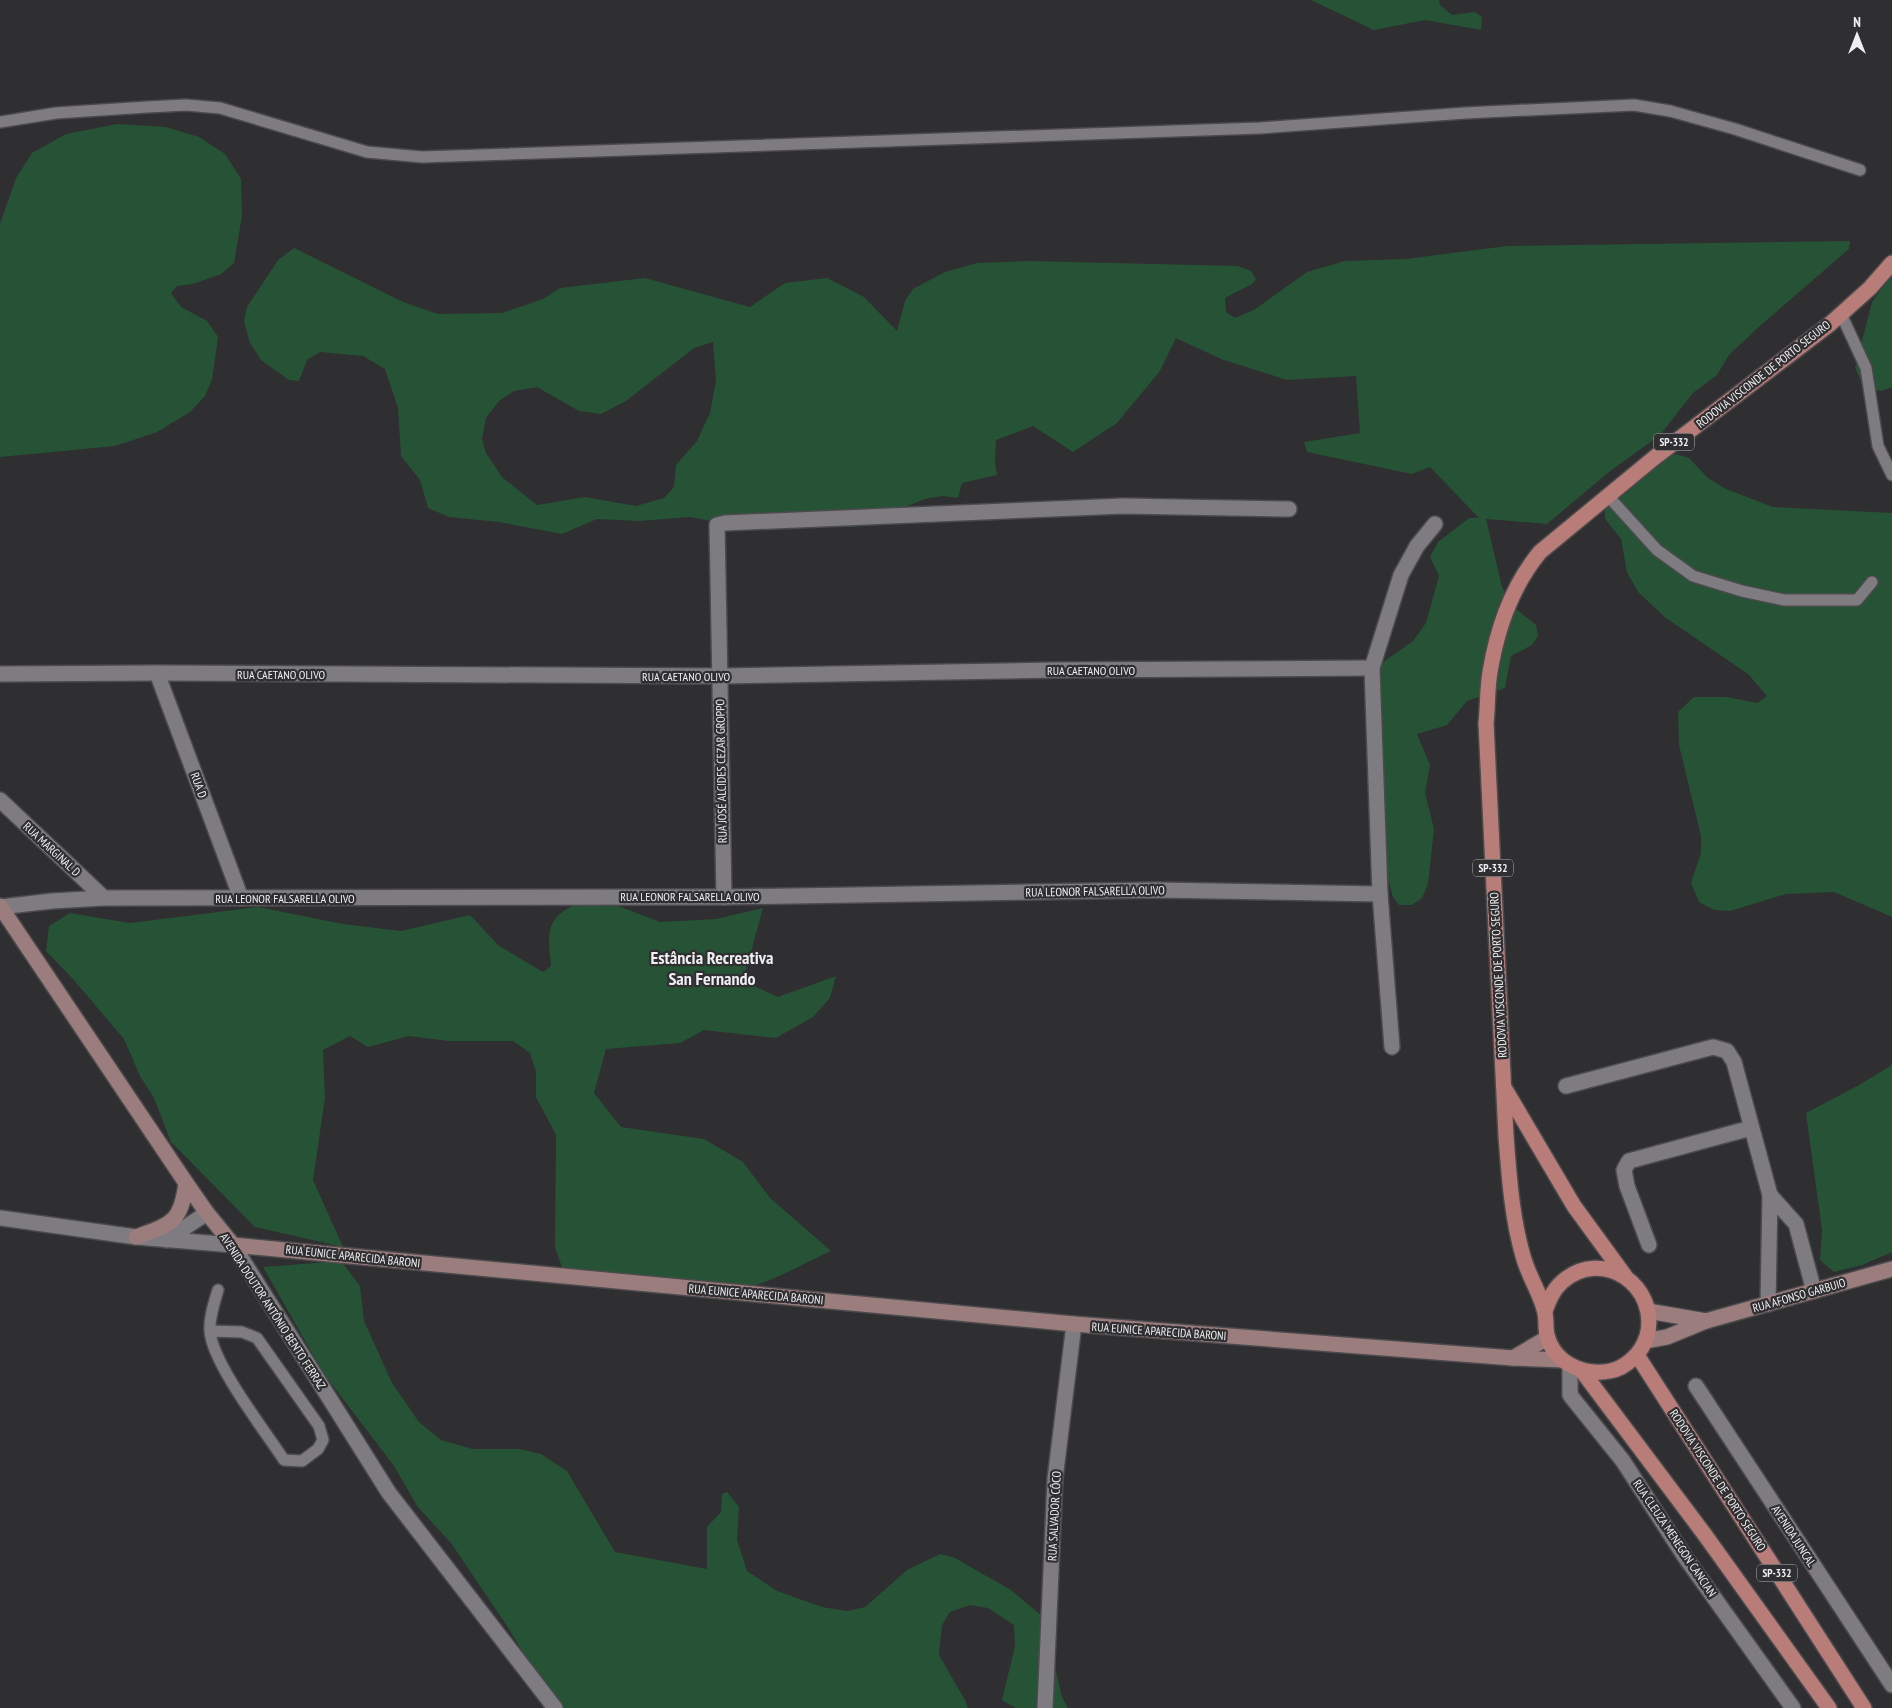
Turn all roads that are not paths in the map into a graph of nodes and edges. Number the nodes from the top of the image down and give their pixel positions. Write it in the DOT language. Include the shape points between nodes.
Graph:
graph roads {
  1 [pos="0,122"];
  2 [pos="1860,170"];
  3 [pos="1892,263"];
  4 [pos="1841,314"];
  5 [pos="1892,475"];
  6 [pos="1608,496"];
  7 [pos="1289,509"];
  8 [pos="1435,524"];
  9 [pos="1872,582"];
  10 [pos="1372,668"];
  11 [pos="157,673"];
  12 [pos="0,674"];
  13 [pos="720,676"];
  14 [pos="0,800"];
  15 [pos="1380,894"];
  16 [pos="724,897"];
  17 [pos="104,898"];
  18 [pos="241,898"];
  19 [pos="0,907"];
  20 [pos="1392,1047"];
  21 [pos="1504,1086"];
  22 [pos="1566,1086"];
  23 [pos="1751,1128"];
  24 [pos="186,1183"];
  25 [pos="1770,1195"];
  26 [pos="207,1213"];
  27 [pos="0,1218"];
  28 [pos="136,1238"];
  29 [pos="166,1240"];
  30 [pos="233,1245"];
  31 [pos="1649,1245"];
  32 [pos="1892,1269"];
  33 [pos="1626,1277"];
  34 [pos="218,1290"];
  35 [pos="1814,1291"];
  36 [pos="1768,1304"];
  37 [pos="1648,1310"];
  38 [pos="1545,1311"];
  39 [pos="1706,1321"];
  40 [pos="1074,1324"];
  41 [pos="210,1331"];
  42 [pos="1548,1338"];
  43 [pos="1646,1341"];
  44 [pos="1637,1355"];
  45 [pos="1514,1358"];
  46 [pos="1571,1365"];
  47 [pos="1696,1386"];
  48 [pos="1892,1685"];
  49 [pos="555,1708"];
  50 [pos="1046,1708"];
  51 [pos="1793,1708"];
  52 [pos="1829,1708"];
  53 [pos="1864,1708"];
  1 -- 2 [label="lane" via="56,113 186,105 220,108 367,152 422,157 1260,128 1634,104 1670,111"];
  3 -- 4 [label="main road, RODOVIA VISCONDE DE PORTO SEGURO / SP-332"];
  4 -- 5 [label="lane" via="1866,368 1878,446"];
  4 -- 6 [label="main road, RODOVIA VISCONDE DE PORTO SEGURO / SP-332"];
  6 -- 9 [label="lane" via="1657,550 1693,576 1784,600 1857,600"];
  6 -- 21 [label="main road, RODOVIA VISCONDE DE PORTO SEGURO / SP-332" via="1540,552 1528,567 1501,622 1490,674 1486,723"];
  7 -- 13 [label="street, RUA JOSÉ ALCIDES CEZAR GROPPO" via="1123,506 721,523 717,525"];
  8 -- 10 [label="street" via="1417,546 1401,575"];
  10 -- 13 [label="street, RUA CAETANO OLIVO"];
  10 -- 15 [label="street"];
  11 -- 12 [label="street, RUA CAETANO OLIVO"];
  11 -- 13 [label="street, RUA CAETANO OLIVO"];
  11 -- 18 [label="street, RUA D"];
  13 -- 16 [label="street, RUA JOSÉ ALCIDES CEZAR GROPPO"];
  14 -- 17 [label="street, RUA MARGINAL D"];
  15 -- 16 [label="street, RUA LEONOR FALSARELLA OLIVO" via="1156,890"];
  15 -- 20 [label="street"];
  16 -- 18 [label="street, RUA LEONOR FALSARELLA OLIVO"];
  17 -- 18 [label="street, RUA LEONOR FALSARELLA OLIVO"];
  17 -- 19 [label="street, RUA LEONOR FALSARELLA OLIVO"];
  19 -- 24 [label="main road, AVENIDA DOUTOR ANTÔNIO BENTO FERRAZ"];
  21 -- 33 [label="main road, RODOVIA VISCONDE DE PORTO SEGURO / SP-332" via="1574,1206"];
  21 -- 38 [label="main road, RODOVIA VISCONDE DE PORTO SEGURO / SP-332" via="1510,1185 1516,1221 1523,1256"];
  22 -- 23 [label="street" via="1712,1047 1727,1051 1734,1062"];
  23 -- 25 [label="street"];
  23 -- 31 [label="street" via="1629,1161 1624,1170 1627,1186"];
  24 -- 26 [label="main road, AVENIDA DOUTOR ANTÔNIO BENTO FERRAZ"];
  24 -- 28 [label="main road" via="184,1203 176,1217 168,1225"];
  25 -- 35 [label="street" via="1796,1224"];
  25 -- 36 [label="street"];
  26 -- 29 [label="street"];
  26 -- 30 [label="main road, AVENIDA DOUTOR ANTÔNIO BENTO FERRAZ"];
  27 -- 28 [label="street, RUA EUNICE APARECIDA BARONI"];
  28 -- 29 [label="street, RUA EUNICE APARECIDA BARONI"];
  29 -- 30 [label="street, RUA EUNICE APARECIDA BARONI"];
  30 -- 40 [label="main road, RUA EUNICE APARECIDA BARONI"];
  30 -- 49 [label="street, AVENIDA DOUTOR ANTÔNIO BENTO FERRAZ" via="389,1493"];
  32 -- 35 [label="main road, RUA AFONSO GARBUIO"];
  33 -- 37 [label="main road" via="1637,1286"];
  33 -- 38 [label="main road" via="1610,1270 1593,1268 1576,1272 1556,1288"];
  34 -- 41 [label="lane"];
  35 -- 36 [label="main road, RUA AFONSO GARBUIO"];
  36 -- 39 [label="main road, RUA AFONSO GARBUIO"];
  37 -- 39 [label="main road, RUA AFONSO GARBUIO"];
  37 -- 43 [label="main road"];
  38 -- 42 [label="main road"];
  39 -- 43 [label="main road, RUA AFONSO GARBUIO" via="1667,1337"];
  40 -- 45 [label="main road, RUA EUNICE APARECIDA BARONI"];
  40 -- 50 [label="street, RUA SALVADOR CÔCO" via="1055,1479"];
  41 -- 41 [label="lane" via="227,1374 284,1460 302,1461 318,1449 323,1440 320,1426 257,1338 242,1332"];
  42 -- 45 [label="main road"];
  42 -- 46 [label="main road" via="1554,1350"];
  43 -- 44 [label="main road"];
  44 -- 46 [label="main road" via="1612,1371 1597,1373"];
  44 -- 53 [label="main road, RODOVIA VISCONDE DE PORTO SEGURO / SP-332"];
  45 -- 46 [label="main road, RUA EUNICE APARECIDA BARONI"];
  46 -- 51 [label="street, RUA CLEUZA MENEGON CANCIAN" via="1570,1395 1623,1461 1685,1557"];
  46 -- 52 [label="main road, SP-332" via="1705,1535"];
  47 -- 48 [label="street, AVENIDA JUNCAL"];
}
